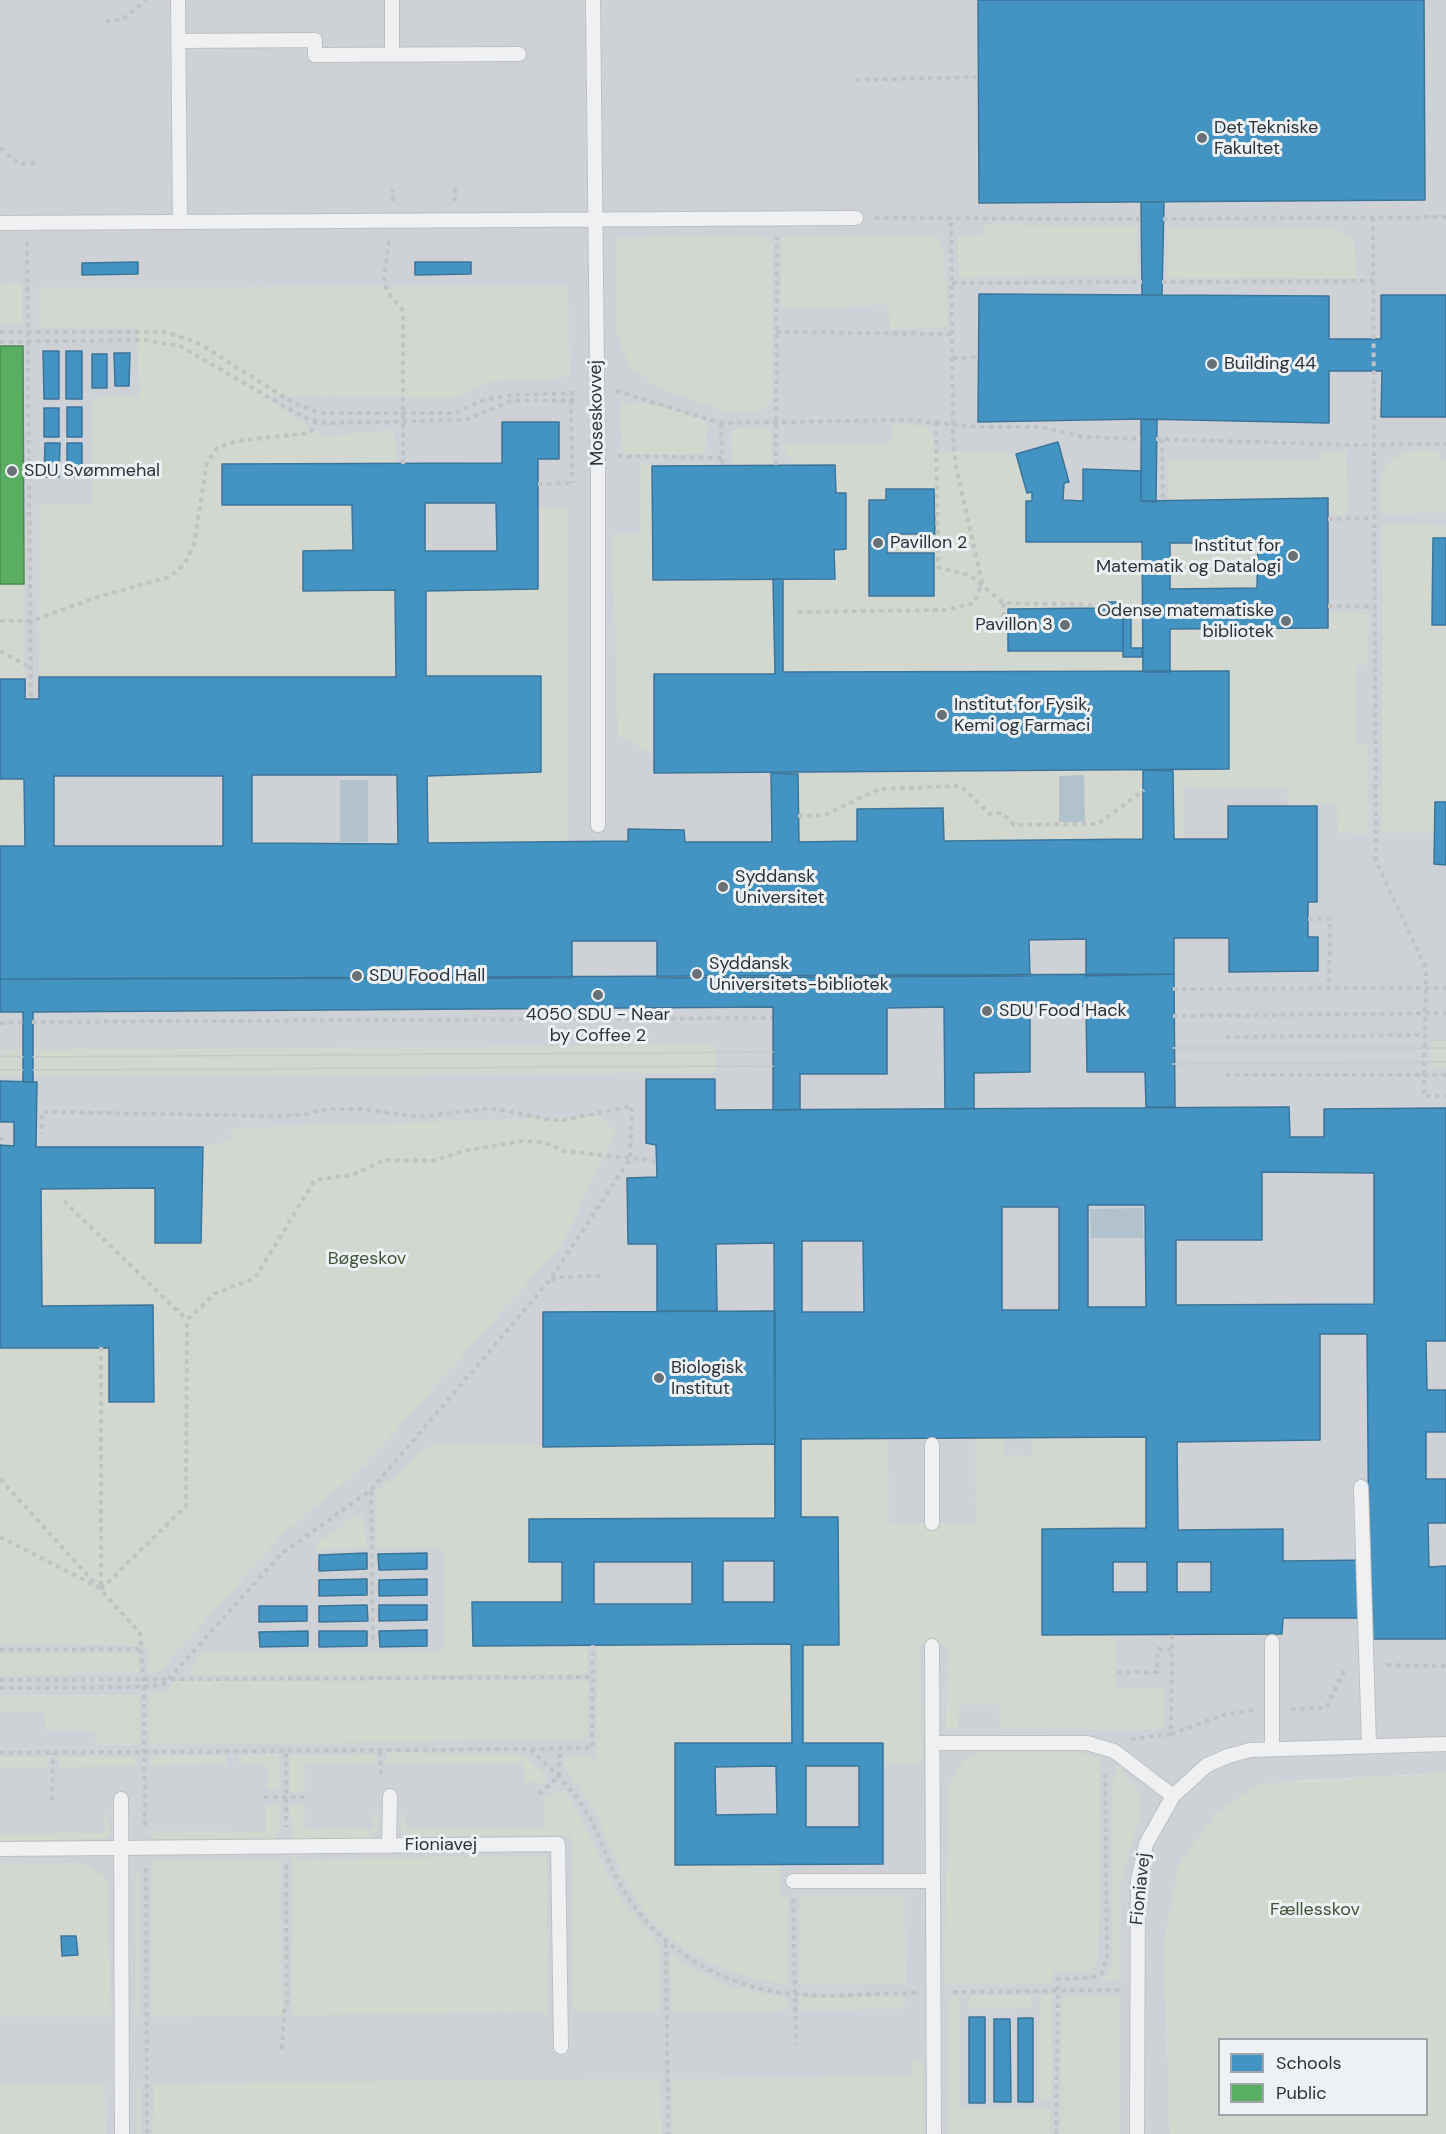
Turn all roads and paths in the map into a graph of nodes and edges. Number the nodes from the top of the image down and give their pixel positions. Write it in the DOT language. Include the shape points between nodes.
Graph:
graph roads {
  1 [pos="146,0"];
  2 [pos="178,0"];
  3 [pos="392,0"];
  4 [pos="593,0"];
  5 [pos="106,21"];
  6 [pos="178,41"];
  7 [pos="519,54"];
  8 [pos="393,55"];
  9 [pos="978,77"];
  10 [pos="856,80"];
  11 [pos="0,148"];
  12 [pos="36,163"];
  13 [pos="951,217"];
  14 [pos="1446,217"];
  15 [pos="595,218"];
  16 [pos="777,218"];
  17 [pos="856,218"];
  18 [pos="1142,219"];
  19 [pos="1163,219"];
  20 [pos="1373,219"];
  21 [pos="393,220"];
  22 [pos="180,222"];
  23 [pos="0,223"];
  24 [pos="27,223"];
  25 [pos="1374,281"];
  26 [pos="1142,282"];
  27 [pos="1162,282"];
  28 [pos="952,283"];
  29 [pos="0,332"];
  30 [pos="29,332"];
  31 [pos="776,332"];
  32 [pos="953,334"];
  33 [pos="29,341"];
  34 [pos="0,342"];
  35 [pos="979,357"];
  36 [pos="953,358"];
  37 [pos="596,395"];
  38 [pos="571,400"];
  39 [pos="403,414"];
  40 [pos="776,421"];
  41 [pos="315,422"];
  42 [pos="403,422"];
  43 [pos="936,422"];
  44 [pos="721,423"];
  45 [pos="952,423"];
  46 [pos="1141,439"];
  47 [pos="1156,439"];
  48 [pos="1162,439"];
  49 [pos="1446,444"];
  50 [pos="617,445"];
  51 [pos="1374,445"];
  52 [pos="722,458"];
  53 [pos="403,464"];
  54 [pos="776,465"];
  55 [pos="722,466"];
  56 [pos="572,483"];
  57 [pos="598,483"];
  58 [pos="538,484"];
  59 [pos="1163,502"];
  60 [pos="1375,518"];
  61 [pos="1328,519"];
  62 [pos="982,584"];
  63 [pos="1003,603"];
  64 [pos="1105,605"];
  65 [pos="1328,606"];
  66 [pos="1376,607"];
  67 [pos="798,612"];
  68 [pos="0,621"];
  69 [pos="31,621"];
  70 [pos="1008,631"];
  71 [pos="0,651"];
  72 [pos="31,668"];
  73 [pos="32,699"];
  74 [pos="1144,790"];
  75 [pos="798,816"];
  76 [pos="598,825"];
  77 [pos="1308,920"];
  78 [pos="1329,988"];
  79 [pos="1425,988"];
  80 [pos="1446,988"];
  81 [pos="1173,989"];
  82 [pos="1446,1013"];
  83 [pos="1425,1014"];
  84 [pos="1173,1016"];
  85 [pos="772,1018"];
  86 [pos="33,1022"];
  87 [pos="0,1023"];
  88 [pos="23,1023"];
  89 [pos="1425,1035"];
  90 [pos="1226,1037"];
  91 [pos="1446,1074"];
  92 [pos="1424,1075"];
  93 [pos="1226,1076"];
  94 [pos="1446,1096"];
  95 [pos="42,1134"];
  96 [pos="630,1159"];
  97 [pos="656,1161"];
  98 [pos="64,1201"];
  99 [pos="605,1276"];
  100 [pos="550,1280"];
  101 [pos="188,1320"];
  102 [pos="101,1347"];
  103 [pos="932,1445"];
  104 [pos="0,1479"];
  105 [pos="1361,1487"];
  106 [pos="371,1490"];
  107 [pos="932,1523"];
  108 [pos="0,1538"];
  109 [pos="101,1589"];
  110 [pos="1172,1634"];
  111 [pos="1272,1641"];
  112 [pos="374,1644"];
  113 [pos="593,1645"];
  114 [pos="932,1646"];
  115 [pos="143,1649"];
  116 [pos="0,1650"];
  117 [pos="1172,1650"];
  118 [pos="1366,1665"];
  119 [pos="1446,1666"];
  120 [pos="1117,1673"];
  121 [pos="592,1677"];
  122 [pos="144,1679"];
  123 [pos="169,1679"];
  124 [pos="0,1680"];
  125 [pos="144,1687"];
  126 [pos="0,1688"];
  127 [pos="1272,1709"];
  128 [pos="1171,1734"];
  129 [pos="932,1743"];
  130 [pos="1446,1744"];
  131 [pos="1369,1746"];
  132 [pos="560,1748"];
  133 [pos="530,1749"];
  134 [pos="1272,1749"];
  135 [pos="1114,1751"];
  136 [pos="380,1752"];
  137 [pos="53,1753"];
  138 [pos="286,1753"];
  139 [pos="385,1791"];
  140 [pos="539,1794"];
  141 [pos="1173,1796"];
  142 [pos="264,1797"];
  143 [pos="286,1797"];
  144 [pos="305,1797"];
  145 [pos="121,1799"];
  146 [pos="52,1800"];
  147 [pos="286,1846"];
  148 [pos="389,1846"];
  149 [pos="121,1848"];
  150 [pos="146,1848"];
  151 [pos="0,1849"];
  152 [pos="933,1881"];
  153 [pos="793,1888"];
  154 [pos="666,1942"];
  155 [pos="1058,1989"];
  156 [pos="1137,1990"];
  157 [pos="933,1992"];
  158 [pos="796,2044"];
  159 [pos="561,2047"];
  160 [pos="282,2049"];
  161 [pos="122,2134"];
  162 [pos="147,2134"];
  163 [pos="668,2134"];
  164 [pos="934,2134"];
  165 [pos="1056,2134"];
  166 [pos="1137,2134"];
  1 -- 5 [label="path" via="122,20"];
  2 -- 6 [label="lane"];
  3 -- 8 [label="lane"];
  4 -- 15 [label="lane, Moseskovvej"];
  6 -- 8 [label="lane" via="315,40 315,55"];
  6 -- 22 [label="lane"];
  7 -- 8 [label="lane"];
  9 -- 10 [label="path"];
  11 -- 12 [label="path" via="19,164"];
  13 -- 17 [label="path"];
  13 -- 18 [label="path"];
  13 -- 28 [label="path"];
  14 -- 20 [label="path"];
  15 -- 16 [label="lane"];
  15 -- 21 [label="lane"];
  15 -- 37 [label="lane, Moseskovvej"];
  16 -- 17 [label="lane"];
  16 -- 31 [label="path"];
  19 -- 20 [label="path"];
  20 -- 25 [label="path"];
  21 -- 22 [label="lane"];
  21 -- 39 [label="path" via="384,279 387,291 403,311"];
  22 -- 24 [label="lane"];
  23 -- 24 [label="lane"];
  24 -- 30 [label="path"];
  25 -- 27 [label="path"];
  25 -- 51 [label="path"];
  26 -- 28 [label="path"];
  28 -- 32 [label="path"];
  29 -- 30 [label="path"];
  30 -- 33 [label="path"];
  30 -- 39 [label="path" via="166,332 198,343 292,402 319,413"];
  31 -- 32 [label="path"];
  31 -- 40 [label="path"];
  32 -- 36 [label="path"];
  33 -- 34 [label="path"];
  33 -- 41 [label="path" via="144,340 180,346"];
  33 -- 69 [label="path"];
  35 -- 36 [label="path"];
  36 -- 45 [label="path"];
  37 -- 38 [label="path"];
  37 -- 39 [label="path" via="513,395 484,400 455,412"];
  37 -- 44 [label="path" via="618,391"];
  37 -- 57 [label="lane, Moseskovvej"];
  38 -- 42 [label="path" via="511,401 465,420"];
  38 -- 56 [label="path"];
  39 -- 42 [label="path"];
  40 -- 43 [label="path"];
  40 -- 44 [label="path"];
  40 -- 54 [label="path"];
  41 -- 42 [label="path"];
  41 -- 69 [label="path" via="310,433 236,441 217,448 207,463 194,544 185,564 169,577"];
  42 -- 53 [label="path"];
  43 -- 45 [label="path"];
  43 -- 62 [label="path" via="936,567 971,576"];
  44 -- 52 [label="path"];
  45 -- 46 [label="path"];
  45 -- 62 [label="path" via="956,466"];
  47 -- 48 [label="path"];
  48 -- 51 [label="path"];
  48 -- 59 [label="path"];
  49 -- 51 [label="path"];
  50 -- 52 [label="path" via="617,456"];
  51 -- 60 [label="path"];
  52 -- 55 [label="path"];
  56 -- 57 [label="path"];
  56 -- 58 [label="path"];
  57 -- 76 [label="lane, Moseskovvej"];
  60 -- 61 [label="path"];
  60 -- 66 [label="path"];
  62 -- 63 [label="path"];
  62 -- 67 [label="path" via="974,603 946,610"];
  63 -- 64 [label="path"];
  63 -- 70 [label="path" via="1004,631"];
  65 -- 66 [label="path"];
  66 -- 79 [label="path" via="1376,861 1426,969"];
  68 -- 69 [label="path"];
  69 -- 72 [label="path"];
  71 -- 72 [label="path"];
  72 -- 73 [label="path"];
  74 -- 75 [label="path" via="1098,824 1014,825 1002,813 990,814 961,786 879,789 825,815"];
  77 -- 78 [label="path" via="1330,919"];
  78 -- 79 [label="path"];
  78 -- 81 [label="path"];
  79 -- 80 [label="path"];
  79 -- 83 [label="path"];
  82 -- 83 [label="path"];
  83 -- 84 [label="path"];
  83 -- 89 [label="path"];
  85 -- 86 [label="path"];
  87 -- 88 [label="path"];
  89 -- 90 [label="path"];
  89 -- 92 [label="path"];
  91 -- 92 [label="path"];
  92 -- 93 [label="path"];
  92 -- 94 [label="path" via="1424,1096"];
  95 -- 96 [label="path" via="42,1113 278,1116 327,1109 365,1109 418,1117 491,1108 563,1119 632,1106"];
  96 -- 97 [label="path"];
  96 -- 100 [label="path"];
  96 -- 101 [label="path" via="522,1141 464,1151 434,1161 384,1161 352,1175 315,1180 255,1278 216,1293"];
  98 -- 101 [label="path"];
  99 -- 100 [label="path"];
  100 -- 106 [label="path"];
  101 -- 109 [label="path" via="186,1506"];
  102 -- 109 [label="path"];
  103 -- 107 [label="lane"];
  104 -- 109 [label="path"];
  105 -- 118 [label="lane"];
  106 -- 112 [label="path"];
  106 -- 123 [label="path" via="280,1554"];
  108 -- 109 [label="path"];
  109 -- 115 [label="path" via="140,1633"];
  110 -- 117 [label="path"];
  111 -- 127 [label="lane"];
  113 -- 121 [label="path"];
  114 -- 129 [label="lane"];
  115 -- 116 [label="path"];
  115 -- 122 [label="path"];
  117 -- 120 [label="path" via="1158,1649 1157,1672"];
  117 -- 128 [label="path"];
  118 -- 119 [label="path"];
  118 -- 127 [label="path" via="1347,1665 1326,1708"];
  118 -- 131 [label="lane"];
  121 -- 123 [label="path"];
  121 -- 132 [label="path" via="592,1748"];
  122 -- 123 [label="path"];
  122 -- 124 [label="path"];
  122 -- 125 [label="path"];
  123 -- 125 [label="path" via="159,1687"];
  125 -- 126 [label="path"];
  125 -- 150 [label="path"];
  127 -- 128 [label="path" via="1223,1715"];
  127 -- 134 [label="lane"];
  128 -- 135 [label="path" via="1134,1738"];
  129 -- 135 [label="lane" via="1087,1743"];
  129 -- 152 [label="lane"];
  130 -- 131 [label="lane, Fioniavej"];
  131 -- 134 [label="lane, Fioniavej"];
  132 -- 133 [label="path"];
  132 -- 140 [label="path" via="559,1776"];
  134 -- 141 [label="lane, Fioniavej" via="1250,1750 1207,1765"];
  135 -- 141 [label="lane"];
  135 -- 155 [label="path" via="1105,1767 1107,1957 1102,1973 1090,1978 1058,1979"];
  136 -- 139 [label="path"];
  137 -- 146 [label="path"];
  138 -- 143 [label="path"];
  139 -- 148 [label="lane"];
  141 -- 156 [label="lane, Fioniavej" via="1146,1844 1138,1880"];
  142 -- 143 [label="path"];
  143 -- 144 [label="path"];
  143 -- 147 [label="path"];
  145 -- 149 [label="lane"];
  147 -- 148 [label="lane, Fioniavej"];
  147 -- 150 [label="lane, Fioniavej"];
  147 -- 160 [label="path" via="287,2003"];
  148 -- 159 [label="lane, Fioniavej" via="558,1844"];
  149 -- 150 [label="lane, Fioniavej"];
  149 -- 151 [label="lane, Fioniavej"];
  149 -- 161 [label="lane"];
  150 -- 162 [label="path"];
  152 -- 153 [label="lane"];
  152 -- 157 [label="lane"];
  153 -- 158 [label="path"];
  154 -- 163 [label="path"];
  155 -- 156 [label="path"];
  155 -- 157 [label="path"];
  155 -- 165 [label="path"];
  156 -- 166 [label="lane, Fioniavej"];
  157 -- 164 [label="lane"];
}
